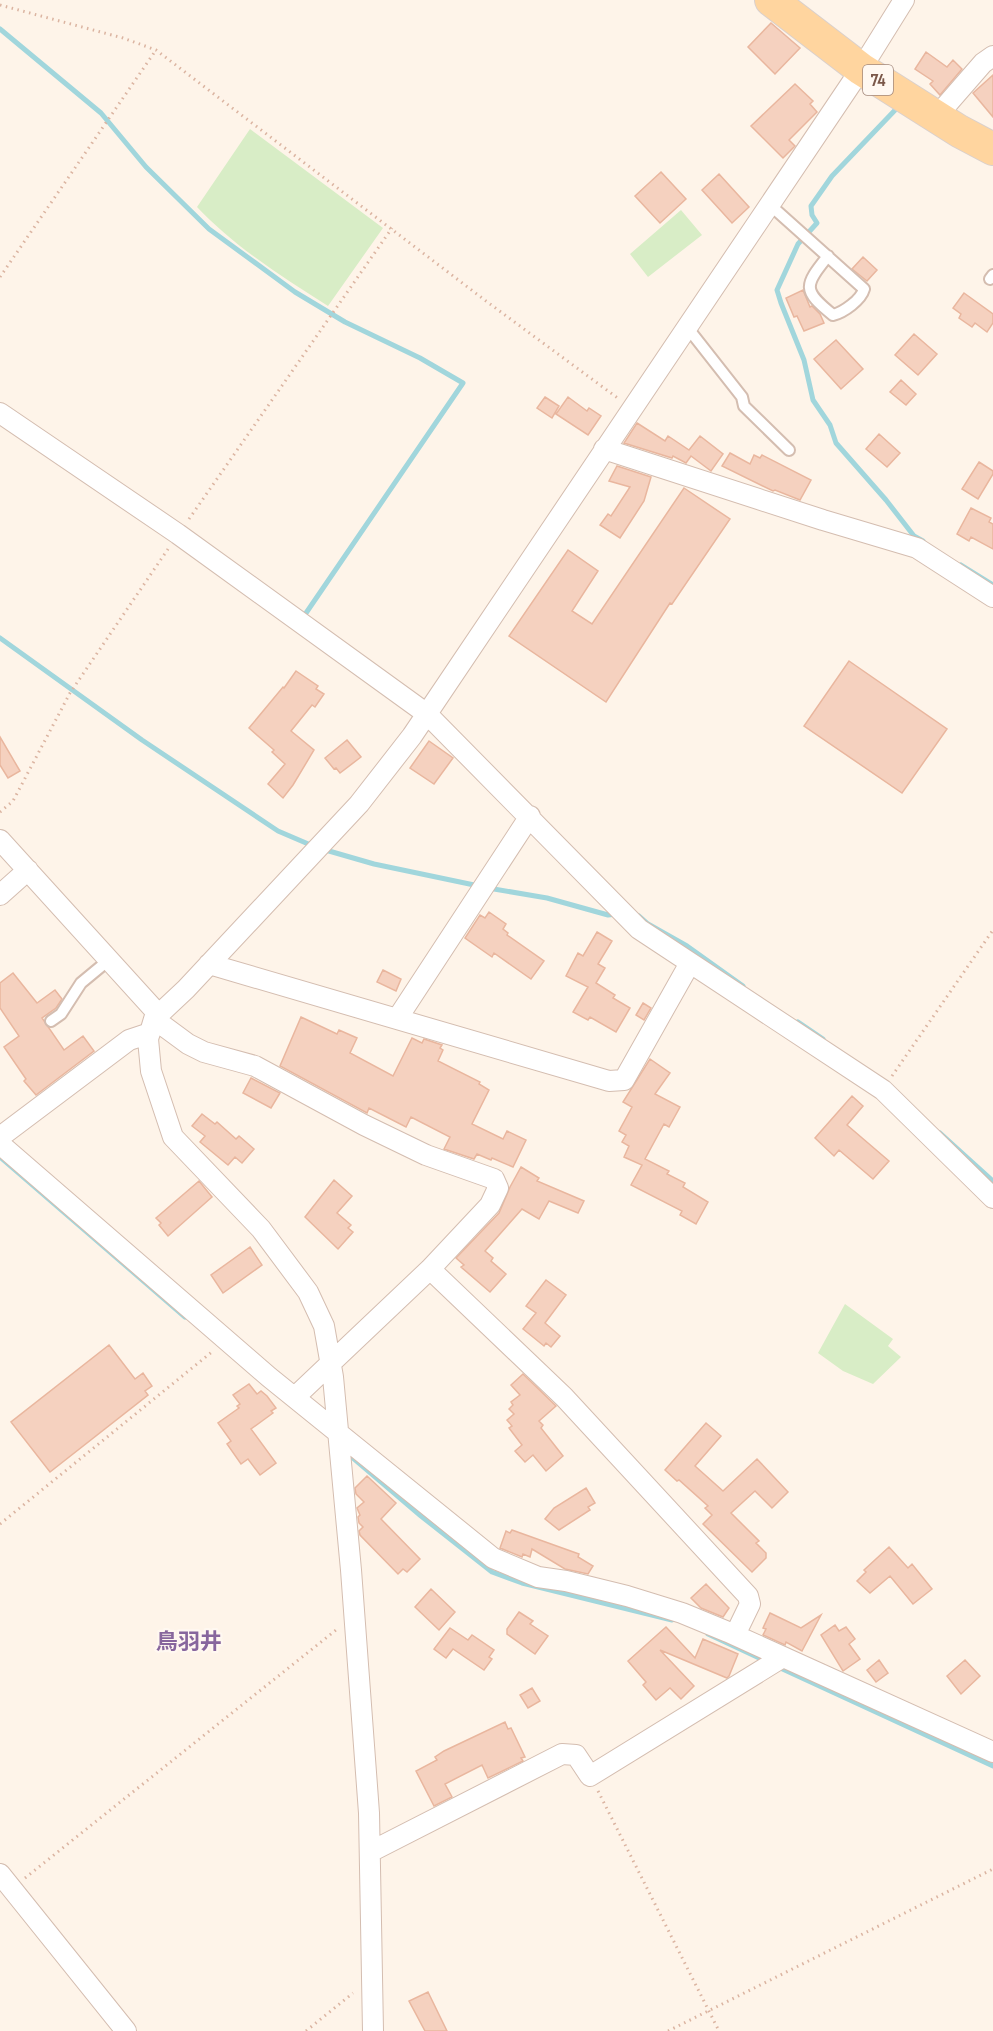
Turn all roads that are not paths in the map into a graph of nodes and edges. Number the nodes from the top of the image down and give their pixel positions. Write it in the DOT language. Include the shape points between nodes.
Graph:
graph roads {
  1 [pos="771,0"];
  2 [pos="903,0"];
  3 [pos="993,56"];
  4 [pos="861,69"];
  5 [pos="936,117"];
  6 [pos="993,150"];
  7 [pos="770,204"];
  8 [pos="828,256"];
  9 [pos="687,327"];
  10 [pos="0,413"];
  11 [pos="604,449"];
  12 [pos="789,450"];
  13 [pos="993,597"];
  14 [pos="427,714"];
  15 [pos="530,816"];
  16 [pos="0,840"];
  17 [pos="28,870"];
  18 [pos="0,895"];
  19 [pos="110,959"];
  20 [pos="690,963"];
  21 [pos="209,964"];
  22 [pos="396,1018"];
  23 [pos="51,1021"];
  24 [pos="154,1022"];
  25 [pos="0,1137"];
  26 [pos="0,1144"];
  27 [pos="993,1198"];
  28 [pos="430,1269"];
  29 [pos="331,1365"];
  30 [pos="294,1397"];
  31 [pos="338,1432"];
  32 [pos="735,1635"];
  33 [pos="783,1657"];
  34 [pos="993,1752"];
  35 [pos="370,1852"];
  36 [pos="6,1881"];
  37 [pos="126,2031"];
  38 [pos="373,2031"];
  1 -- 4 [label="main road, 74"];
  2 -- 4 [label="street"];
  3 -- 5 [label="street"];
  4 -- 5 [label="main road, 74"];
  4 -- 7 [label="street"];
  5 -- 6 [label="main road, 74"];
  7 -- 8 [label="lane"];
  7 -- 9 [label="street"];
  8 -- 8 [label="lane" via="810,279 809,289 833,315 842,313 864,289"];
  9 -- 11 [label="street"];
  9 -- 12 [label="lane" via="742,397 744,406"];
  10 -- 14 [label="street" via="178,534"];
  11 -- 13 [label="street" via="917,548"];
  11 -- 14 [label="street"];
  14 -- 15 [label="street"];
  14 -- 21 [label="street" via="359,804"];
  15 -- 20 [label="street" via="639,929"];
  15 -- 22 [label="street"];
  16 -- 17 [label="street"];
  17 -- 18 [label="street"];
  17 -- 19 [label="street"];
  19 -- 23 [label="lane" via="81,983 61,1014"];
  19 -- 24 [label="street"];
  20 -- 22 [label="street" via="624,1080 609,1080"];
  20 -- 27 [label="street" via="883,1090"];
  21 -- 22 [label="street"];
  21 -- 24 [label="street"];
  24 -- 25 [label="street"];
  24 -- 28 [label="street" via="204,1052 255,1066 426,1155 494,1179 498,1188 490,1205"];
  24 -- 29 [label="street" via="148,1039 151,1071 173,1137 261,1229 308,1292 324,1326"];
  26 -- 30 [label="street"];
  28 -- 29 [label="street"];
  28 -- 32 [label="street" via="564,1397 748,1596 750,1604"];
  29 -- 30 [label="street"];
  29 -- 31 [label="street"];
  30 -- 31 [label="street"];
  31 -- 32 [label="street" via="493,1558 538,1576 652,1604"];
  31 -- 35 [label="street"];
  32 -- 33 [label="street"];
  33 -- 34 [label="street"];
  33 -- 35 [label="street" via="590,1776 576,1755 562,1754"];
  35 -- 38 [label="street"];
  36 -- 37 [label="street"];
}
